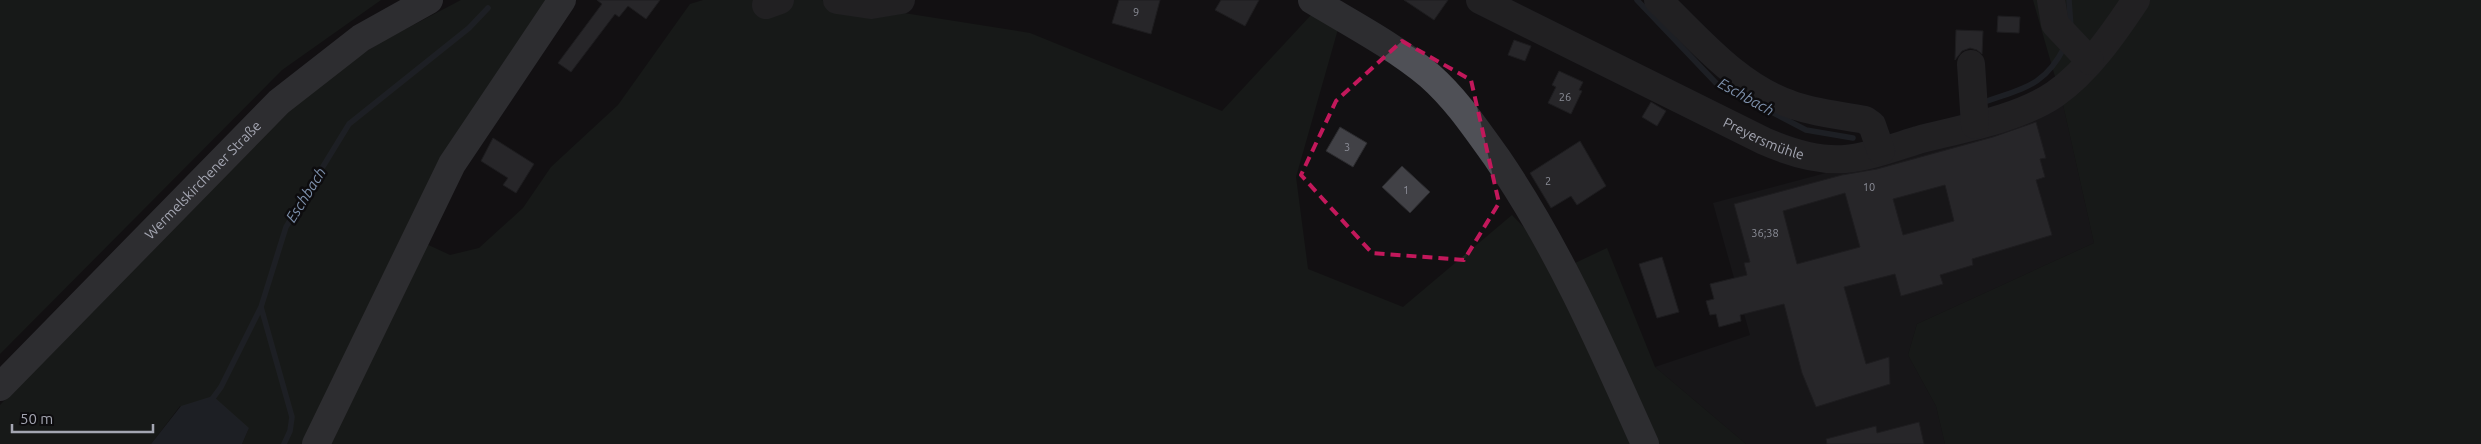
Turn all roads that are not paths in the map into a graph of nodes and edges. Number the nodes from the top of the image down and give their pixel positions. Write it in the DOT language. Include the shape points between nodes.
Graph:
graph roads {
  1 [pos="429,0"];
  2 [pos="562,0"];
  3 [pos="837,0"];
  4 [pos="901,0"];
  5 [pos="1312,0"];
  6 [pos="1480,0"];
  7 [pos="1658,0"];
  8 [pos="2136,0"];
  9 [pos="2053,12"];
  10 [pos="2084,55"];
  11 [pos="1971,64"];
  12 [pos="1975,125"];
  13 [pos="1881,151"];
  14 [pos="0,387"];
  15 [pos="316,444"];
  16 [pos="1645,444"];
  1 -- 14 [label="main road, Wermelskirchener Straße" via="361,38 286,96"];
  2 -- 15 [label="main road" via="452,164"];
  3 -- 4 [label="street" via="871,5"];
  5 -- 16 [label="main road" via="1401,54 1430,76 1459,105 1508,175 1560,261"];
  6 -- 13 [label="street, Preyersmühle" via="1778,148 1832,159"];
  7 -- 13 [label="street" via="1717,58 1760,91 1791,105 1865,120 1872,125"];
  8 -- 10 [label="street, Preyersmühle"];
  9 -- 10 [label="street"];
  10 -- 12 [label="street, Preyersmühle" via="2063,88 2047,99"];
  11 -- 12 [label="street"];
  12 -- 13 [label="street, Preyersmühle"];
}
